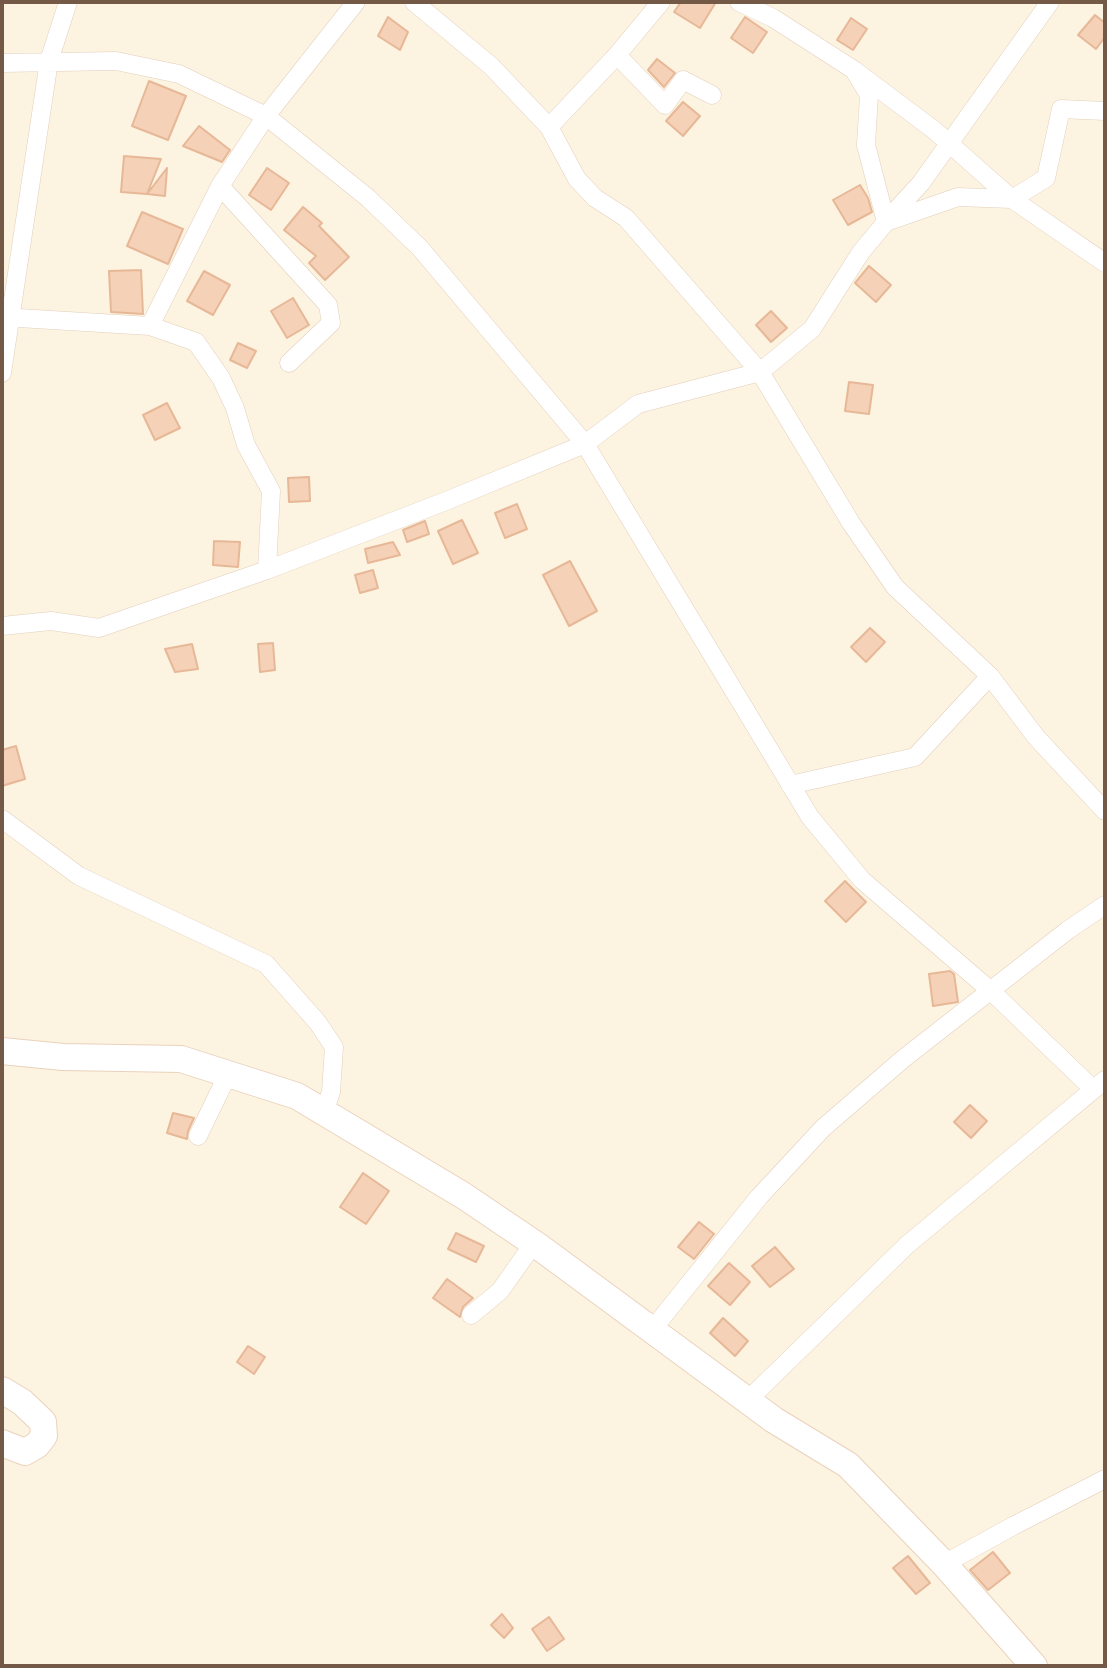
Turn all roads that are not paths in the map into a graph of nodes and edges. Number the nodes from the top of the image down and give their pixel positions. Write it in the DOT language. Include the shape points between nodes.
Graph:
graph roads {
  1 [pos="68,2"];
  2 [pos="356,2"];
  3 [pos="414,2"];
  4 [pos="661,2"];
  5 [pos="739,2"];
  6 [pos="1050,2"];
  7 [pos="617,55"];
  8 [pos="50,61"];
  9 [pos="2,63"];
  10 [pos="854,70"];
  11 [pos="712,95"];
  12 [pos="1105,111"];
  13 [pos="266,116"];
  14 [pos="549,127"];
  15 [pos="949,144"];
  16 [pos="220,186"];
  17 [pos="1012,199"];
  18 [pos="886,222"];
  19 [pos="1105,263"];
  20 [pos="6,317"];
  21 [pos="150,326"];
  22 [pos="289,363"];
  23 [pos="760,372"];
  24 [pos="2,373"];
  25 [pos="586,444"];
  26 [pos="267,570"];
  27 [pos="2,626"];
  28 [pos="990,676"];
  29 [pos="790,785"];
  30 [pos="1105,811"];
  31 [pos="2,819"];
  32 [pos="1105,905"];
  33 [pos="991,991"];
  34 [pos="2,1051"];
  35 [pos="228,1074"];
  36 [pos="1099,1084"];
  37 [pos="324,1112"];
  38 [pos="198,1136"];
  39 [pos="534,1243"];
  40 [pos="471,1315"];
  41 [pos="652,1330"];
  42 [pos="2,1390"];
  43 [pos="748,1400"];
  44 [pos="2,1443"];
  45 [pos="1105,1479"];
  46 [pos="943,1564"];
  47 [pos="1034,1666"];
  1 -- 8 [label="street"];
  2 -- 13 [label="street"];
  3 -- 14 [label="street" via="491,66"];
  4 -- 7 [label="street"];
  5 -- 10 [label="street" via="773,18"];
  6 -- 15 [label="street"];
  7 -- 11 [label="street" via="665,105 683,80"];
  7 -- 14 [label="street"];
  8 -- 9 [label="street"];
  8 -- 13 [label="street" via="116,61 179,74"];
  8 -- 20 [label="street"];
  10 -- 15 [label="street"];
  10 -- 18 [label="street" via="869,95 866,145"];
  12 -- 17 [label="street" via="1061,109 1046,178"];
  13 -- 16 [label="street"];
  13 -- 25 [label="street" via="368,198 421,248"];
  14 -- 23 [label="street" via="578,179 595,198 626,218"];
  15 -- 17 [label="street"];
  15 -- 18 [label="street"];
  16 -- 21 [label="street"];
  16 -- 22 [label="street" via="328,305 331,323"];
  17 -- 18 [label="street" via="958,197"];
  17 -- 19 [label="street"];
  18 -- 23 [label="street" via="861,252 813,330"];
  20 -- 21 [label="street"];
  20 -- 24 [label="street"];
  21 -- 26 [label="street" via="196,342 221,378 246,445 271,491"];
  23 -- 25 [label="street" via="638,404"];
  23 -- 28 [label="street" via="895,587"];
  25 -- 26 [label="street"];
  25 -- 29 [label="street"];
  26 -- 27 [label="street" via="99,628 51,621"];
  28 -- 29 [label="street" via="915,757"];
  28 -- 30 [label="street" via="1036,737"];
  29 -- 33 [label="street" via="862,880"];
  31 -- 37 [label="street" via="79,876 266,964 334,1047 331,1092"];
  32 -- 33 [label="street"];
  33 -- 36 [label="street"];
  33 -- 41 [label="street" via="902,1059 823,1128 758,1197"];
  34 -- 35 [label="street" via="180,1059"];
  35 -- 37 [label="street" via="297,1096"];
  35 -- 38 [label="street"];
  36 -- 43 [label="street" via="907,1245"];
  37 -- 39 [label="street"];
  39 -- 40 [label="street" via="500,1291"];
  39 -- 41 [label="street"];
  41 -- 43 [label="street"];
  42 -- 44 [label="street" via="43,1422 44,1436 25,1452"];
  43 -- 46 [label="street" via="848,1465"];
  45 -- 46 [label="street"];
  46 -- 47 [label="street"];
}
